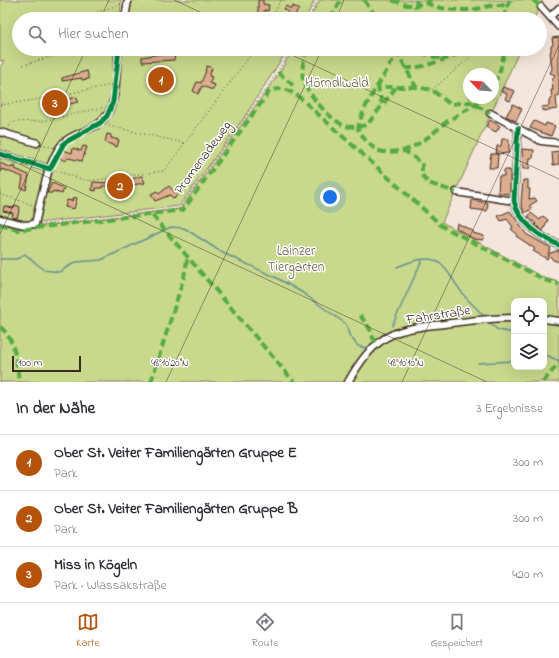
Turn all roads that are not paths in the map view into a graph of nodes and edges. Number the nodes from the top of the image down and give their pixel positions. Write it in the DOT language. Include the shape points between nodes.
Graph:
graph roads {
  1 [pos="128,1"];
  2 [pos="541,7"];
  3 [pos="559,8"];
  4 [pos="126,12"];
  5 [pos="546,12"];
  6 [pos="547,14"];
  7 [pos="550,17"];
  8 [pos="559,27"];
  9 [pos="118,56"];
  10 [pos="490,113"];
  11 [pos="518,128"];
  12 [pos="3,133"];
  13 [pos="37,143"];
  14 [pos="559,143"];
  15 [pos="0,154"];
  16 [pos="50,169"];
  17 [pos="456,192"];
  18 [pos="514,201"];
  19 [pos="0,219"];
  20 [pos="559,244"];
  21 [pos="511,318"];
  22 [pos="547,319"];
  23 [pos="559,321"];
  24 [pos="348,382"];
  1 -- 4 [label="street"];
  2 -- 5 [label="street"];
  3 -- 7 [label="street"];
  6 -- 7 [label="street"];
  7 -- 8 [label="street"];
  9 -- 16 [label="street" via="111,106 107,116 100,123 64,143"];
  10 -- 11 [label="street"];
  11 -- 14 [label="street" via="542,141"];
  11 -- 18 [label="street"];
  12 -- 13 [label="street"];
  15 -- 16 [label="street"];
  16 -- 19 [label="street" via="35,224 25,225"];
  17 -- 18 [label="street"];
  18 -- 20 [label="street" via="521,218 546,239"];
  21 -- 24 [label="street, Fahrstraße" via="481,319 419,327 393,334 372,348"];
  22 -- 23 [label="street"];
}
